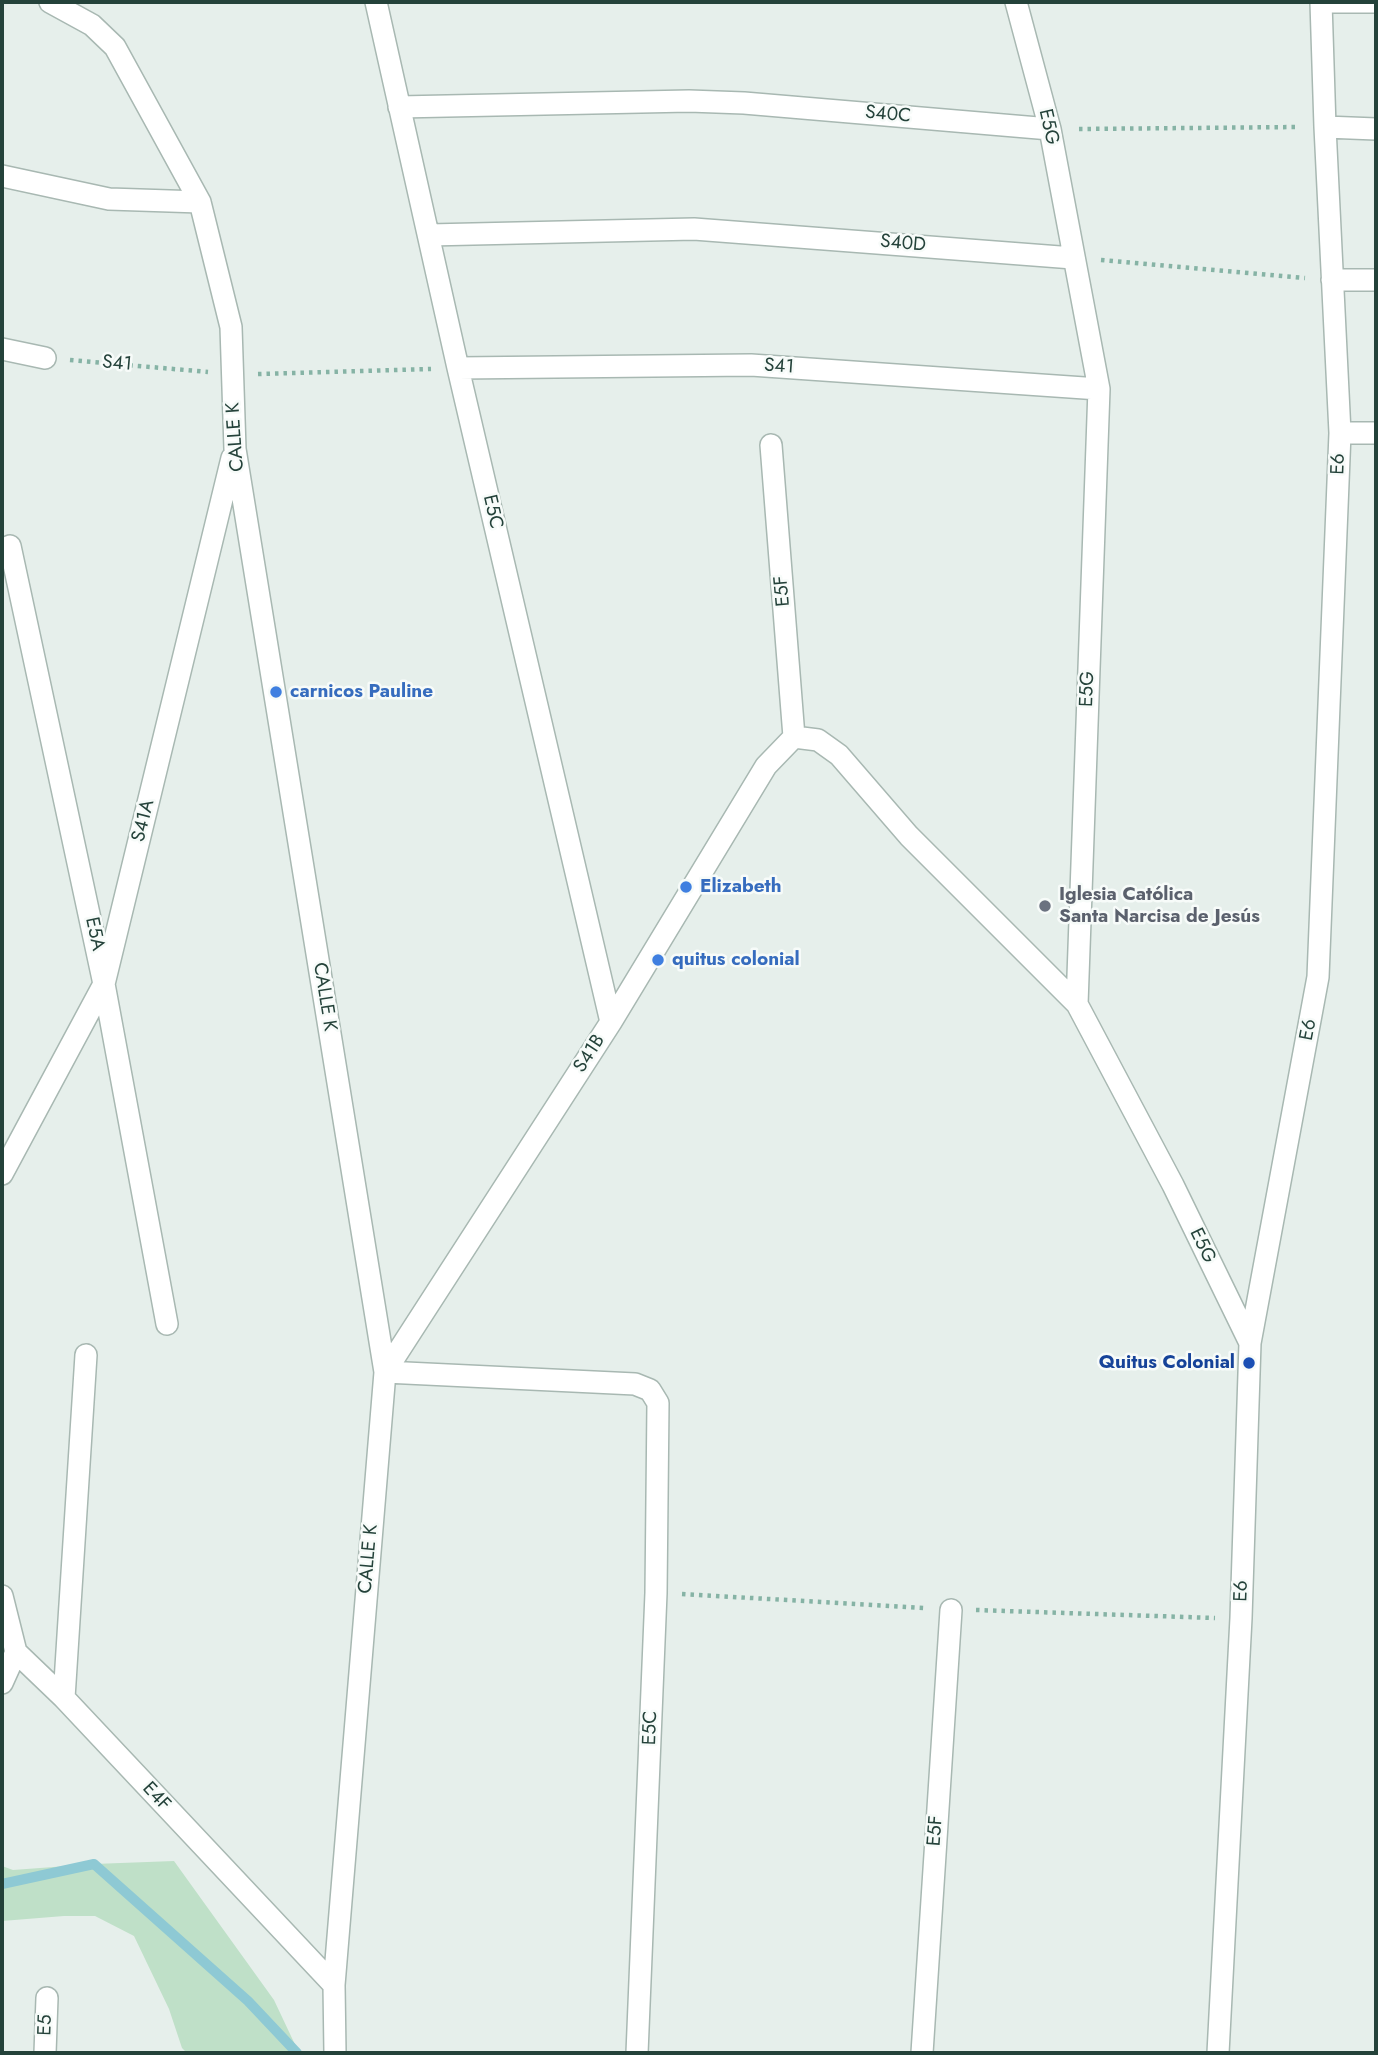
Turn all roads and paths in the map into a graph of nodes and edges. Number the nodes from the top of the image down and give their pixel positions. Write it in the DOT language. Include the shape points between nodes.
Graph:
graph roads {
  1 [pos="50,2"];
  2 [pos="376,2"];
  3 [pos="1016,2"];
  4 [pos="1321,2"];
  5 [pos="1376,2"];
  6 [pos="399,107"];
  7 [pos="1325,127"];
  8 [pos="1050,129"];
  9 [pos="1376,129"];
  10 [pos="2,176"];
  11 [pos="200,202"];
  12 [pos="429,235"];
  13 [pos="1073,258"];
  14 [pos="1332,280"];
  15 [pos="1376,280"];
  16 [pos="2,349"];
  17 [pos="45,358"];
  18 [pos="458,368"];
  19 [pos="232,374"];
  20 [pos="1099,389"];
  21 [pos="1340,433"];
  22 [pos="1376,433"];
  23 [pos="771,445"];
  24 [pos="235,449"];
  25 [pos="10,547"];
  26 [pos="794,737"];
  27 [pos="104,984"];
  28 [pos="1077,1004"];
  29 [pos="611,1022"];
  30 [pos="2,1174"];
  31 [pos="167,1324"];
  32 [pos="1250,1343"];
  33 [pos="86,1355"];
  34 [pos="385,1372"];
  35 [pos="2,1597"];
  36 [pos="951,1609"];
  37 [pos="16,1652"];
  38 [pos="2,1683"];
  39 [pos="64,1698"];
  40 [pos="334,1985"];
  41 [pos="47,1998"];
  42 [pos="45,2053"];
  43 [pos="335,2053"];
  44 [pos="637,2053"];
  45 [pos="922,2053"];
  46 [pos="1219,2053"];
  1 -- 11 [label="street, CALLE K" via="92,25 115,47"];
  2 -- 6 [label="street, E5C"];
  3 -- 8 [label="street, E5G"];
  4 -- 5 [label="street"];
  4 -- 7 [label="street, E6"];
  6 -- 8 [label="street, S40C" via="689,101"];
  6 -- 12 [label="street, E5C"];
  7 -- 8 [label="path"];
  7 -- 9 [label="street"];
  7 -- 14 [label="street, E6"];
  8 -- 13 [label="street, E5G"];
  10 -- 11 [label="street" via="109,199"];
  11 -- 19 [label="street, CALLE K" via="231,327"];
  12 -- 13 [label="street, S40D" via="694,229"];
  12 -- 18 [label="street, E5C"];
  13 -- 14 [label="path"];
  13 -- 20 [label="street, E5G"];
  14 -- 15 [label="street"];
  14 -- 21 [label="street, E6"];
  16 -- 17 [label="street"];
  17 -- 19 [label="path, S41"];
  18 -- 19 [label="path, S41"];
  18 -- 20 [label="street, S41" via="751,365"];
  18 -- 29 [label="street, E5C"];
  19 -- 24 [label="street, CALLE K"];
  20 -- 28 [label="street, E5G"];
  21 -- 22 [label="street"];
  21 -- 32 [label="street, E6" via="1318,977"];
  23 -- 26 [label="street, E5F"];
  24 -- 27 [label="street, S41A"];
  24 -- 34 [label="street, CALLE K"];
  25 -- 27 [label="street, E5A"];
  26 -- 28 [label="street" via="818,740 839,755 909,836"];
  26 -- 29 [label="street, S41B" via="766,766"];
  27 -- 30 [label="street, S41A"];
  27 -- 31 [label="street, E5A"];
  28 -- 32 [label="street, E5G"];
  29 -- 34 [label="street, S41B"];
  32 -- 46 [label="street, E6"];
  33 -- 39 [label="street"];
  34 -- 40 [label="street, CALLE K"];
  34 -- 44 [label="street, E5C" via="635,1384 650,1390 658,1403 656,1593"];
  35 -- 37 [label="street"];
  36 -- 45 [label="street, E5F"];
  37 -- 38 [label="street"];
  37 -- 39 [label="street, E4F"];
  39 -- 40 [label="street, E4F"];
  40 -- 43 [label="street, CALLE K"];
  41 -- 42 [label="street, E5"];
}
